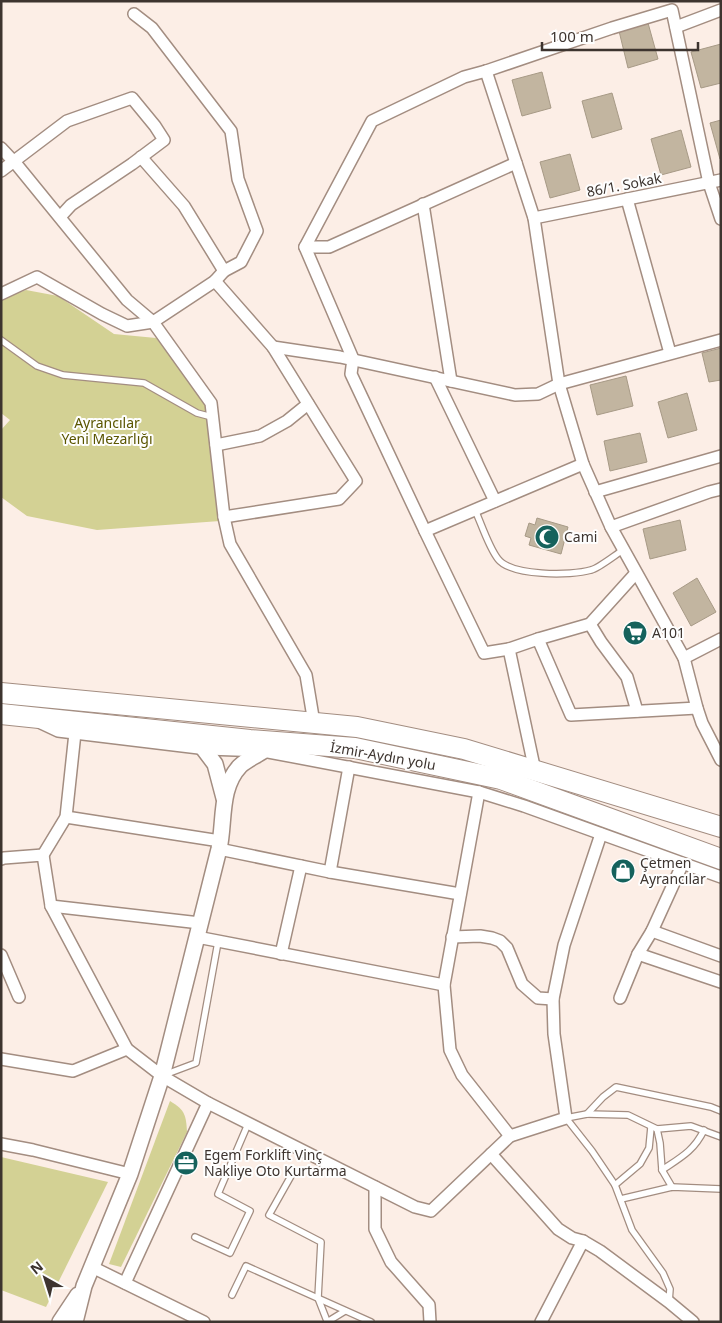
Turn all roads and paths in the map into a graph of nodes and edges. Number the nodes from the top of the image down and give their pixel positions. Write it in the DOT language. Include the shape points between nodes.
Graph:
graph roads {
  1 [pos="721,10"];
  2 [pos="134,14"];
  3 [pos="676,27"];
  4 [pos="486,71"];
  5 [pos="1,148"];
  6 [pos="140,157"];
  7 [pos="13,161"];
  8 [pos="516,163"];
  9 [pos="1,171"];
  10 [pos="721,180"];
  11 [pos="709,183"];
  12 [pos="627,199"];
  13 [pos="423,204"];
  14 [pos="60,217"];
  15 [pos="534,218"];
  16 [pos="721,219"];
  17 [pos="305,247"];
  18 [pos="224,271"];
  19 [pos="215,281"];
  20 [pos="1,294"];
  21 [pos="153,322"];
  22 [pos="1,340"];
  23 [pos="721,340"];
  24 [pos="273,347"];
  25 [pos="670,353"];
  26 [pos="353,360"];
  27 [pos="435,377"];
  28 [pos="451,381"];
  29 [pos="559,384"];
  30 [pos="308,404"];
  31 [pos="212,417"];
  32 [pos="216,445"];
  33 [pos="721,456"];
  34 [pos="583,464"];
  35 [pos="721,489"];
  36 [pos="596,492"];
  37 [pos="495,501"];
  38 [pos="475,510"];
  39 [pos="224,517"];
  40 [pos="611,527"];
  41 [pos="425,531"];
  42 [pos="623,550"];
  43 [pos="636,573"];
  44 [pos="590,624"];
  45 [pos="538,639"];
  46 [pos="721,639"];
  47 [pos="509,649"];
  48 [pos="684,658"];
  49 [pos="1,692"];
  50 [pos="697,708"];
  51 [pos="637,711"];
  52 [pos="1,714"];
  53 [pos="25,716"];
  54 [pos="314,723"];
  55 [pos="75,733"];
  56 [pos="257,746"];
  57 [pos="203,748"];
  58 [pos="721,760"];
  59 [pos="349,767"];
  60 [pos="535,770"];
  61 [pos="479,792"];
  62 [pos="224,798"];
  63 [pos="66,818"];
  64 [pos="721,827"];
  65 [pos="601,834"];
  66 [pos="220,845"];
  67 [pos="43,856"];
  68 [pos="1,859"];
  69 [pos="721,859"];
  70 [pos="683,863"];
  71 [pos="301,866"];
  72 [pos="330,872"];
  73 [pos="721,877"];
  74 [pos="460,894"];
  75 [pos="51,906"];
  76 [pos="198,930"];
  77 [pos="652,931"];
  78 [pos="452,937"];
  79 [pos="218,942"];
  80 [pos="281,954"];
  81 [pos="638,954"];
  82 [pos="1,955"];
  83 [pos="721,956"];
  84 [pos="721,982"];
  85 [pos="444,985"];
  86 [pos="19,997"];
  87 [pos="620,998"];
  88 [pos="553,999"];
  89 [pos="127,1049"];
  90 [pos="1,1059"];
  91 [pos="162,1076"];
  92 [pos="208,1103"];
  93 [pos="721,1111"];
  94 [pos="587,1114"];
  95 [pos="566,1118"];
  96 [pos="248,1124"];
  97 [pos="654,1128"];
  98 [pos="704,1130"];
  99 [pos="510,1136"];
  100 [pos="721,1137"];
  101 [pos="1,1144"];
  102 [pos="491,1154"];
  103 [pos="662,1170"];
  104 [pos="130,1174"];
  105 [pos="290,1176"];
  106 [pos="615,1185"];
  107 [pos="375,1187"];
  108 [pos="672,1187"];
  109 [pos="721,1189"];
  110 [pos="621,1199"];
  111 [pos="195,1236"];
  112 [pos="583,1242"];
  113 [pos="92,1267"];
  114 [pos="125,1284"];
  115 [pos="84,1286"];
  116 [pos="232,1295"];
  117 [pos="318,1298"];
  118 [pos="669,1302"];
  119 [pos="345,1310"];
  120 [pos="327,1321"];
  121 [pos="60,1322"];
  122 [pos="75,1322"];
  123 [pos="204,1322"];
  124 [pos="371,1322"];
  125 [pos="430,1322"];
  126 [pos="541,1322"];
  127 [pos="693,1322"];
  1 -- 3 [label="street"];
  2 -- 18 [label="street" via="152,28 231,132 238,179 257,231 241,262"];
  3 -- 4 [label="street" via="672,10"];
  3 -- 11 [label="street"];
  4 -- 8 [label="street"];
  4 -- 17 [label="street" via="464,76 372,121"];
  5 -- 7 [label="street"];
  6 -- 7 [label="street" via="164,140 132,98 67,121"];
  6 -- 14 [label="street" via="71,205"];
  6 -- 18 [label="street" via="184,206"];
  7 -- 9 [label="street"];
  7 -- 14 [label="street"];
  8 -- 13 [label="street"];
  8 -- 15 [label="street"];
  10 -- 11 [label="street, 86/1. Sokak"];
  11 -- 12 [label="street, 86/1. Sokak"];
  11 -- 16 [label="street"];
  12 -- 15 [label="street, 86/1. Sokak"];
  12 -- 25 [label="street"];
  13 -- 17 [label="street" via="329,247"];
  13 -- 28 [label="street"];
  14 -- 21 [label="street" via="128,300"];
  15 -- 29 [label="street"];
  17 -- 26 [label="street"];
  18 -- 19 [label="street"];
  19 -- 21 [label="street"];
  19 -- 24 [label="street"];
  20 -- 21 [label="street" via="37,277 127,326"];
  21 -- 31 [label="street" via="211,404"];
  22 -- 31 [label="lane" via="37,366 63,374 144,383 197,413"];
  23 -- 25 [label="street"];
  24 -- 26 [label="street"];
  24 -- 30 [label="street"];
  25 -- 29 [label="street"];
  26 -- 27 [label="street"];
  26 -- 41 [label="street" via="351,374"];
  27 -- 28 [label="street"];
  27 -- 37 [label="street"];
  28 -- 29 [label="street" via="515,395 538,394"];
  29 -- 34 [label="street"];
  30 -- 32 [label="street" via="260,436"];
  30 -- 39 [label="street" via="356,481 339,499"];
  31 -- 32 [label="street"];
  32 -- 39 [label="street"];
  33 -- 36 [label="street"];
  34 -- 36 [label="street"];
  34 -- 37 [label="street"];
  35 -- 40 [label="street"];
  36 -- 40 [label="street"];
  37 -- 38 [label="street"];
  38 -- 41 [label="street"];
  38 -- 42 [label="lane" via="499,560 517,569 559,575 592,570"];
  39 -- 54 [label="street" via="230,544 306,675"];
  40 -- 42 [label="street"];
  41 -- 47 [label="street" via="484,653"];
  42 -- 43 [label="street"];
  43 -- 44 [label="street"];
  43 -- 48 [label="street"];
  44 -- 45 [label="street"];
  44 -- 51 [label="street" via="627,676"];
  45 -- 47 [label="street"];
  45 -- 51 [label="street" via="571,715"];
  46 -- 48 [label="street"];
  47 -- 60 [label="street"];
  48 -- 50 [label="street"];
  49 -- 54 [label="highway, İzmir-Aydın yolu"];
  50 -- 51 [label="street"];
  50 -- 58 [label="street"];
  52 -- 53 [label="highway, İzmir-Aydın yolu"];
  53 -- 55 [label="street" via="58,731"];
  53 -- 56 [label="highway, İzmir-Aydın yolu"];
  54 -- 60 [label="highway, İzmir-Aydın yolu" via="357,727 464,749"];
  55 -- 57 [label="street"];
  55 -- 63 [label="street"];
  56 -- 57 [label="street"];
  56 -- 59 [label="street"];
  56 -- 62 [label="street" via="233,776"];
  56 -- 69 [label="highway, İzmir-Aydın yolu" via="286,743 355,748 501,779"];
  57 -- 62 [label="street" via="215,764"];
  59 -- 61 [label="street"];
  59 -- 72 [label="street"];
  60 -- 64 [label="highway, İzmir-Aydın yolu"];
  61 -- 65 [label="street"];
  61 -- 74 [label="street"];
  62 -- 66 [label="street"];
  63 -- 66 [label="street"];
  63 -- 67 [label="street"];
  65 -- 70 [label="street"];
  65 -- 88 [label="street" via="564,945"];
  66 -- 71 [label="street"];
  66 -- 76 [label="street"];
  67 -- 68 [label="street"];
  67 -- 75 [label="street"];
  70 -- 73 [label="street"];
  70 -- 77 [label="street"];
  71 -- 72 [label="street"];
  71 -- 80 [label="street"];
  72 -- 74 [label="street"];
  74 -- 78 [label="street"];
  75 -- 76 [label="street"];
  75 -- 89 [label="street"];
  76 -- 79 [label="street"];
  76 -- 91 [label="street"];
  77 -- 81 [label="street"];
  77 -- 83 [label="street"];
  78 -- 85 [label="street"];
  78 -- 88 [label="street" via="480,936 500,941 507,948 522,984 538,998"];
  79 -- 80 [label="street"];
  79 -- 91 [label="lane" via="196,1062"];
  80 -- 85 [label="street"];
  81 -- 84 [label="street"];
  81 -- 87 [label="street"];
  82 -- 86 [label="street"];
  85 -- 99 [label="street" via="450,1050 462,1075"];
  88 -- 95 [label="street" via="554,1034"];
  89 -- 90 [label="street" via="73,1071"];
  89 -- 91 [label="street"];
  91 -- 92 [label="street"];
  91 -- 104 [label="street"];
  92 -- 96 [label="street"];
  92 -- 114 [label="street"];
  93 -- 94 [label="lane" via="616,1087"];
  94 -- 95 [label="lane"];
  94 -- 97 [label="lane" via="628,1115"];
  95 -- 99 [label="street"];
  95 -- 106 [label="lane"];
  96 -- 107 [label="street"];
  96 -- 111 [label="lane" via="218,1194 250,1211 230,1253"];
  97 -- 98 [label="lane" via="691,1126"];
  97 -- 103 [label="lane" via="660,1144"];
  97 -- 106 [label="lane" via="649,1148 640,1164"];
  98 -- 100 [label="lane"];
  98 -- 103 [label="lane" via="690,1152"];
  99 -- 102 [label="street"];
  101 -- 104 [label="street"];
  102 -- 107 [label="street" via="431,1211 415,1207"];
  102 -- 112 [label="street" via="558,1229"];
  103 -- 108 [label="lane"];
  104 -- 113 [label="street"];
  105 -- 117 [label="lane" via="270,1215 321,1242"];
  106 -- 110 [label="lane"];
  107 -- 125 [label="street" via="375,1229 391,1262 429,1305"];
  108 -- 109 [label="lane"];
  108 -- 110 [label="lane"];
  110 -- 118 [label="lane" via="632,1230 663,1273 670,1289"];
  112 -- 118 [label="street"];
  112 -- 126 [label="street"];
  113 -- 114 [label="street"];
  113 -- 115 [label="street"];
  114 -- 123 [label="street"];
  115 -- 121 [label="street"];
  115 -- 122 [label="street"];
  116 -- 117 [label="lane" via="246,1266"];
  117 -- 119 [label="lane"];
  117 -- 120 [label="lane"];
  118 -- 127 [label="street"];
  119 -- 120 [label="lane"];
  119 -- 124 [label="lane"];
}
